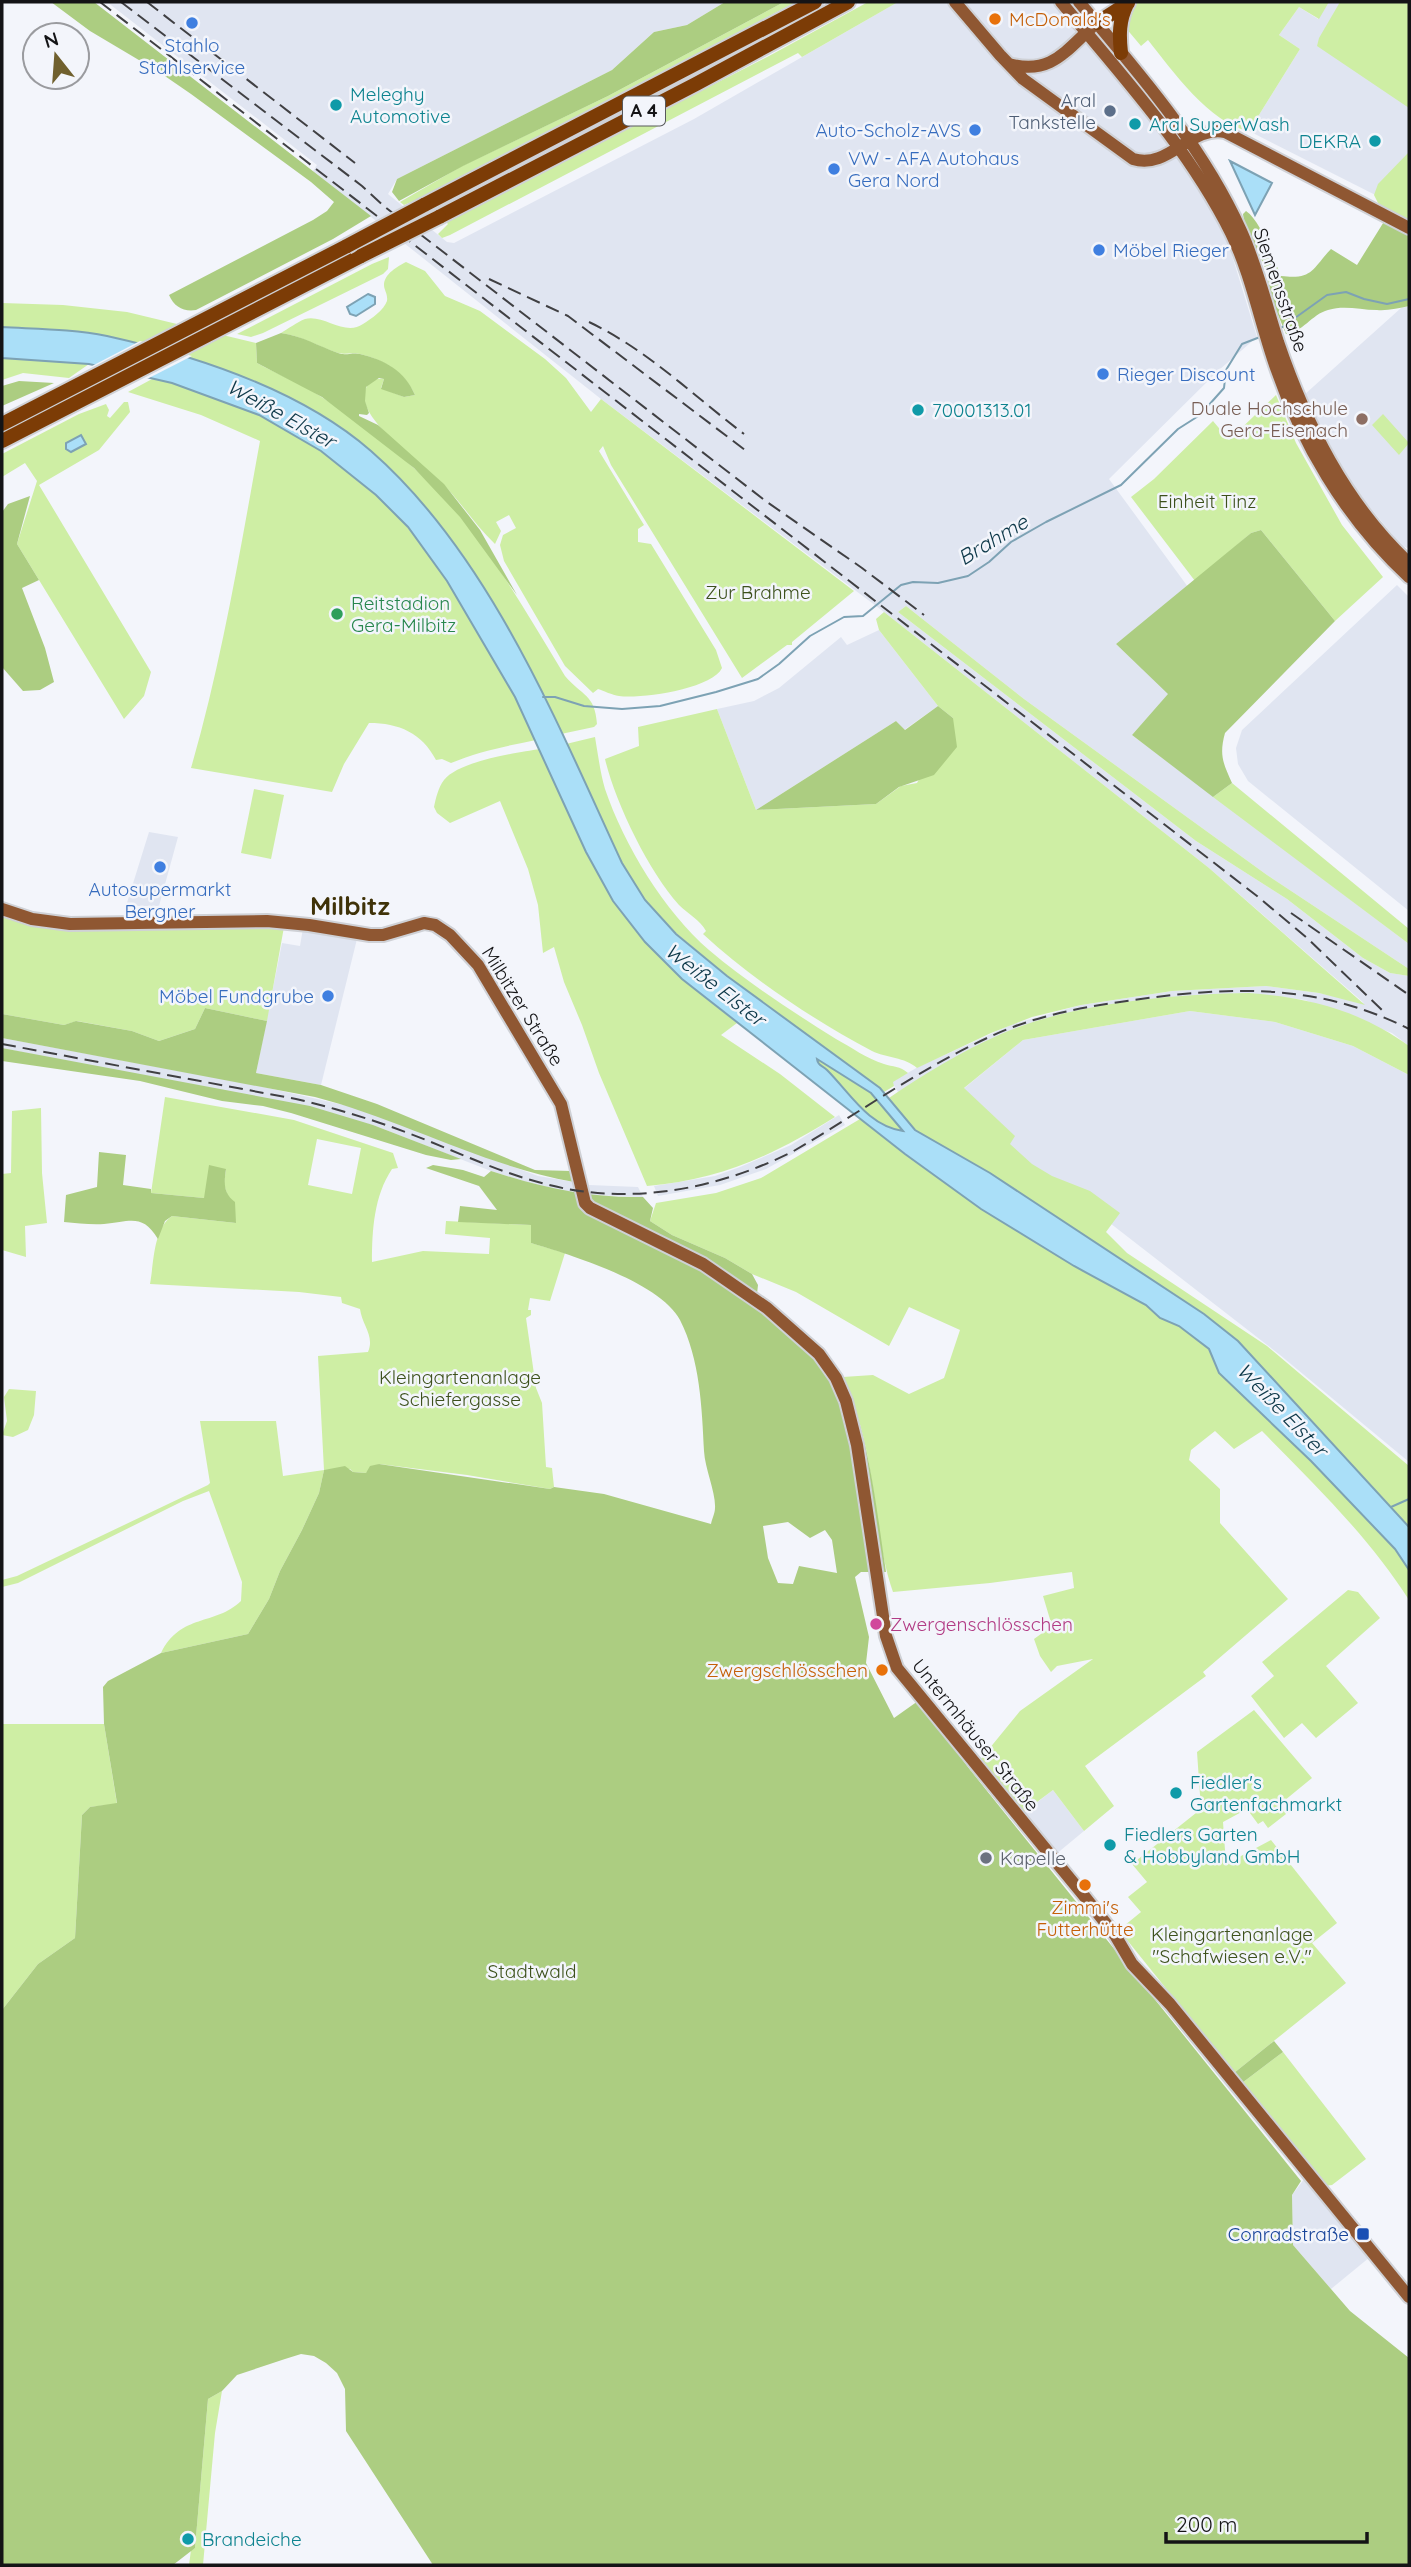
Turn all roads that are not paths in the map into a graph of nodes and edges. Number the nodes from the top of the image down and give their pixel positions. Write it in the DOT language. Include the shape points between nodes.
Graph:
graph roads {
  1 [pos="816,2"];
  2 [pos="848,2"];
  3 [pos="955,2"];
  4 [pos="1061,2"];
  5 [pos="1079,2"];
  6 [pos="1126,7"];
  7 [pos="1095,29"];
  8 [pos="1121,53"];
  9 [pos="1009,64"];
  10 [pos="1032,68"];
  11 [pos="1038,90"];
  12 [pos="1180,129"];
  13 [pos="1203,132"];
  14 [pos="1184,145"];
  15 [pos="1409,228"];
  16 [pos="1278,357"];
  17 [pos="2,424"];
  18 [pos="2,441"];
  19 [pos="1409,563"];
  20 [pos="1409,577"];
  21 [pos="2,909"];
  22 [pos="585,1203"];
  23 [pos="1409,2297"];
  1 -- 17 [label="highway, A 4, bridge"];
  2 -- 18 [label="highway, A 4, bridge"];
  3 -- 9 [label="main road"];
  4 -- 7 [label="main road, Siemensstraße"];
  5 -- 7 [label="main road, Siemensstraße"];
  6 -- 7 [label="highway"];
  6 -- 8 [label="highway" via="1119,29"];
  7 -- 8 [label="main road, Siemensstraße"];
  7 -- 10 [label="main road" via="1054,60"];
  7 -- 14 [label="main road, Siemensstraße"];
  8 -- 12 [label="main road, Siemensstraße"];
  9 -- 10 [label="main road"];
  9 -- 11 [label="main road"];
  10 -- 11 [label="main road"];
  11 -- 14 [label="main road" via="1139,160 1152,161"];
  12 -- 13 [label="main road"];
  12 -- 14 [label="main road, Siemensstraße"];
  13 -- 14 [label="main road"];
  13 -- 15 [label="main road" via="1230,134"];
  14 -- 16 [label="main road, Siemensstraße" via="1231,233"];
  16 -- 19 [label="main road, Siemensstraße" via="1340,479"];
  16 -- 20 [label="main road, Siemensstraße" via="1291,407 1324,472 1372,538"];
  21 -- 22 [label="main road, Milbitzer Straße" via="69,924 223,920 309,925 370,935 424,923 435,925 478,965 561,1104"];
  22 -- 23 [label="main road, Untermhäuser Straße" via="702,1264 767,1308 819,1354 836,1378 857,1445 886,1636 897,1668 1085,1897 1132,1964"];
}
